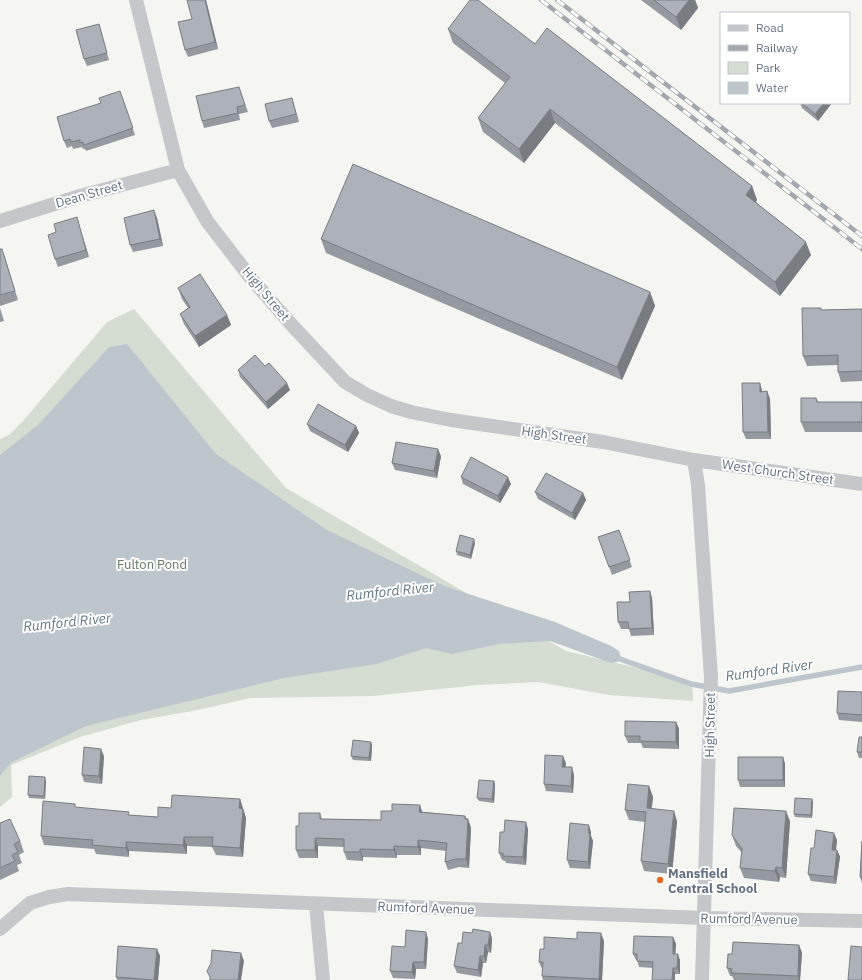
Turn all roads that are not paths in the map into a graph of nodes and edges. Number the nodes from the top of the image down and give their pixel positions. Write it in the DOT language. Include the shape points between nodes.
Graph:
graph roads {
  1 [pos="136,0"];
  2 [pos="178,170"];
  3 [pos="0,221"];
  4 [pos="694,460"];
  5 [pos="862,484"];
  6 [pos="316,904"];
  7 [pos="704,918"];
  8 [pos="862,921"];
  9 [pos="0,929"];
  10 [pos="323,980"];
  11 [pos="702,980"];
  1 -- 2 [label="street, High Street"];
  2 -- 3 [label="street, Dean Street"];
  2 -- 4 [label="street, High Street" via="208,221 250,276 344,382 367,395 391,406 451,420 603,442"];
  4 -- 5 [label="street, West Church Street"];
  4 -- 7 [label="street, High Street" via="698,485 711,677"];
  6 -- 7 [label="street, Rumford Avenue"];
  6 -- 9 [label="street, Rumford Avenue" via="68,894 30,904"];
  6 -- 10 [label="street"];
  7 -- 8 [label="street, Rumford Avenue"];
  7 -- 11 [label="street, High Street"];
}
